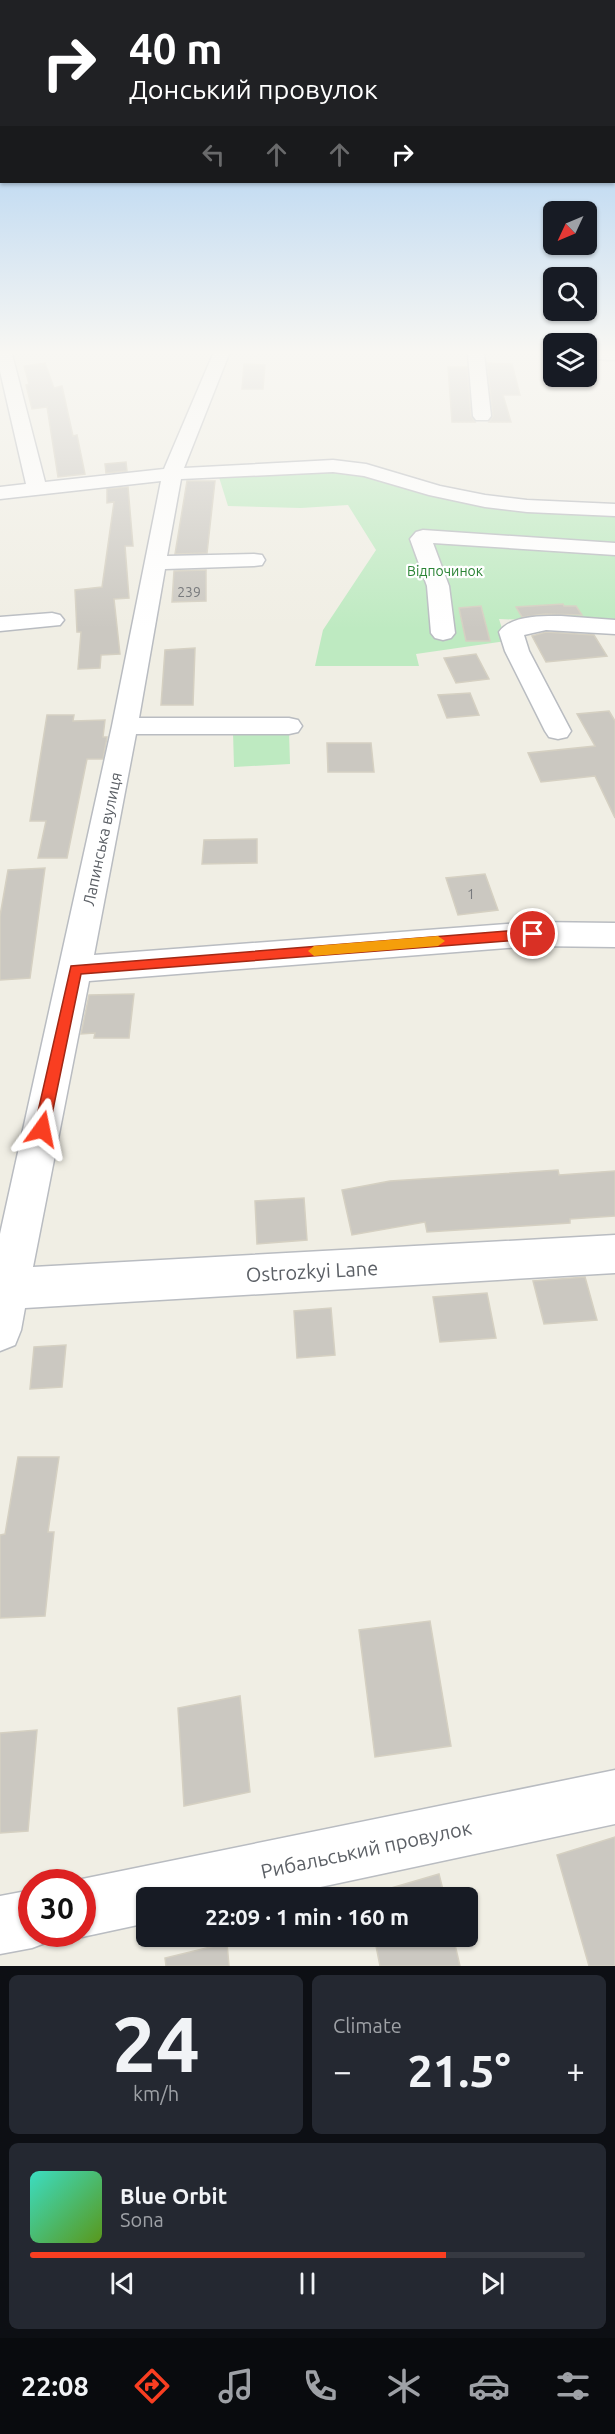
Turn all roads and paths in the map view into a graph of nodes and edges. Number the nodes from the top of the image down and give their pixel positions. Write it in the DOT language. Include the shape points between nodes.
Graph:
graph roads {
  1 [pos="26,446"];
  2 [pos="184,446"];
  3 [pos="172,474"];
  4 [pos="37,489"];
  5 [pos="0,493"];
  6 [pos="615,510"];
  7 [pos="615,549"];
  8 [pos="254,560"];
  9 [pos="156,563"];
  10 [pos="51,620"];
  11 [pos="0,624"];
  12 [pos="615,627"];
  13 [pos="443,633"];
  14 [pos="125,726"];
  15 [pos="289,726"];
  16 [pos="558,730"];
  17 [pos="615,935"];
  18 [pos="75,969"];
  19 [pos="615,1254"];
  20 [pos="8,1289"];
  21 [pos="0,1330"];
  22 [pos="615,1797"];
  23 [pos="96,1905"];
  24 [pos="18,1921"];
  25 [pos="0,1925"];
  1 -- 4 [label="street"];
  2 -- 3 [label="street, Лапинська вулиця"];
  3 -- 4 [label="street"];
  3 -- 6 [label="street" via="333,466 366,470 485,501"];
  3 -- 9 [label="street, Лапинська вулиця"];
  4 -- 5 [label="street"];
  7 -- 13 [label="street" via="423,536 438,586"];
  8 -- 9 [label="street"];
  9 -- 14 [label="street, Лапинська вулиця"];
  10 -- 11 [label="street"];
  12 -- 16 [label="street" via="542,624 511,632"];
  14 -- 15 [label="street"];
  14 -- 18 [label="street, Лапинська вулиця"];
  17 -- 18 [label="street" via="533,934"];
  18 -- 20 [label="street, Лапинська вулиця"];
  19 -- 20 [label="street, Ostrozkyi Lane"];
  20 -- 21 [label="street, Лапинська вулиця"];
  22 -- 23 [label="street, Рибальський провулок"];
  24 -- 25 [label="street"];
}
